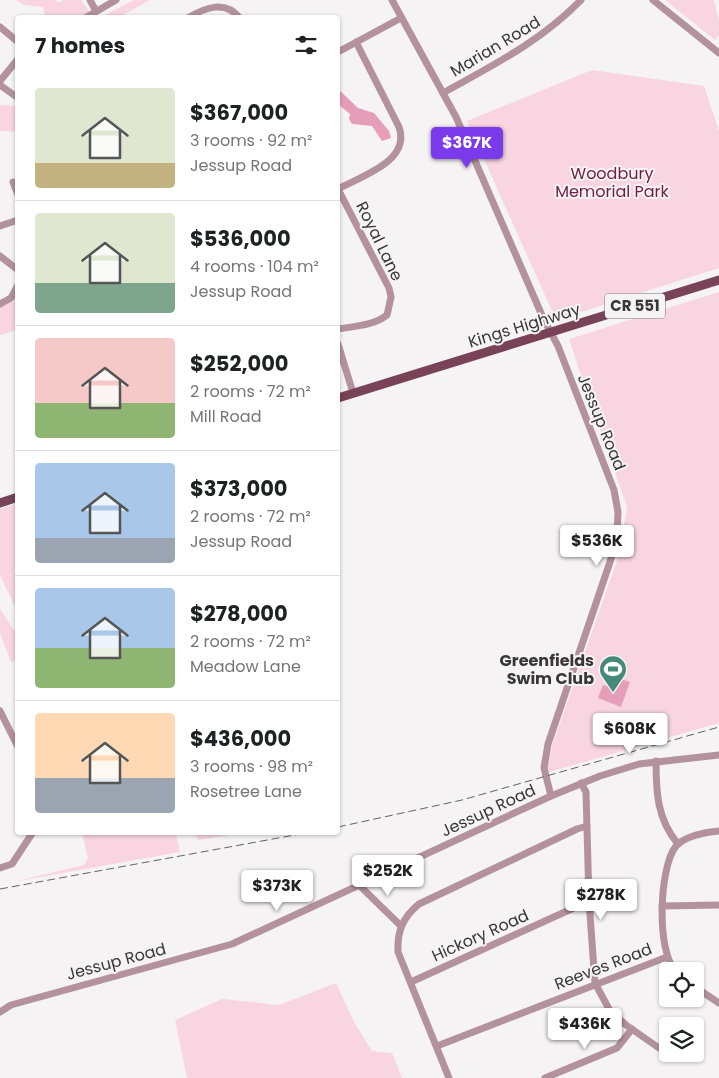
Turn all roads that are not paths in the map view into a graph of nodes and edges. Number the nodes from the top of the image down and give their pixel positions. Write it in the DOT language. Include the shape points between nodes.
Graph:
graph roads {
  1 [pos="90,0"];
  2 [pos="116,0"];
  3 [pos="392,0"];
  4 [pos="581,0"];
  5 [pos="653,0"];
  6 [pos="96,11"];
  7 [pos="90,15"];
  8 [pos="194,15"];
  9 [pos="237,15"];
  10 [pos="401,18"];
  11 [pos="0,27"];
  12 [pos="15,40"];
  13 [pos="356,42"];
  14 [pos="340,51"];
  15 [pos="719,53"];
  16 [pos="15,62"];
  17 [pos="0,81"];
  18 [pos="0,85"];
  19 [pos="443,93"];
  20 [pos="15,96"];
  21 [pos="13,182"];
  22 [pos="15,187"];
  23 [pos="340,188"];
  24 [pos="340,193"];
  25 [pos="15,221"];
  26 [pos="0,226"];
  27 [pos="0,256"];
  28 [pos="15,268"];
  29 [pos="719,280"];
  30 [pos="15,291"];
  31 [pos="0,304"];
  32 [pos="340,329"];
  33 [pos="551,332"];
  34 [pos="340,351"];
  35 [pos="353,393"];
  36 [pos="340,397"];
  37 [pos="15,499"];
  38 [pos="0,503"];
  39 [pos="0,711"];
  40 [pos="15,741"];
  41 [pos="719,755"];
  42 [pos="656,761"];
  43 [pos="581,784"];
  44 [pos="551,796"];
  45 [pos="587,826"];
  46 [pos="719,831"];
  47 [pos="31,835"];
  48 [pos="678,844"];
  49 [pos="0,868"];
  50 [pos="359,885"];
  51 [pos="589,901"];
  52 [pos="719,905"];
  53 [pos="662,906"];
  54 [pos="401,926"];
  55 [pos="667,957"];
  56 [pos="670,962"];
  57 [pos="411,982"];
  58 [pos="595,983"];
  59 [pos="704,992"];
  60 [pos="719,1003"];
  61 [pos="0,1012"];
  62 [pos="632,1029"];
  63 [pos="437,1046"];
  64 [pos="659,1048"];
  65 [pos="449,1078"];
  66 [pos="545,1078"];
  1 -- 6 [label="street"];
  2 -- 6 [label="street"];
  3 -- 10 [label="street, Jessup Road"];
  4 -- 19 [label="street, Marian Road" via="530,44"];
  5 -- 15 [label="street"];
  6 -- 7 [label="street"];
  8 -- 9 [label="street" via="214,5 232,9"];
  10 -- 13 [label="street"];
  10 -- 19 [label="street, Jessup Road"];
  11 -- 12 [label="street"];
  13 -- 14 [label="street"];
  13 -- 23 [label="street" via="399,126 402,144 398,152 383,164"];
  16 -- 17 [label="street"];
  18 -- 20 [label="street"];
  19 -- 33 [label="street, Jessup Road" via="472,151"];
  21 -- 22 [label="street"];
  24 -- 32 [label="street, Royal Lane" via="391,297 387,315 381,320"];
  25 -- 26 [label="street"];
  27 -- 28 [label="street"];
  29 -- 33 [label="main road, Kings Highway / CR 551"];
  30 -- 31 [label="street" via="11,298"];
  33 -- 35 [label="main road, Kings Highway / CR 551"];
  33 -- 44 [label="street, Jessup Road" via="609,476 618,512 617,536 610,562 548,744 544,768"];
  34 -- 35 [label="street"];
  35 -- 36 [label="main road, Kings Highway / CR 551"];
  37 -- 38 [label="main road"];
  39 -- 40 [label="street"];
  41 -- 42 [label="street"];
  42 -- 43 [label="street" via="622,768"];
  42 -- 48 [label="street" via="658,809"];
  43 -- 44 [label="street"];
  43 -- 45 [label="street" via="586,792"];
  44 -- 50 [label="street, Jessup Road"];
  45 -- 51 [label="street"];
  45 -- 54 [label="street" via="418,904 406,915"];
  46 -- 48 [label="street" via="701,834"];
  47 -- 49 [label="street" via="12,864"];
  48 -- 53 [label="street" via="666,866"];
  50 -- 54 [label="street"];
  50 -- 61 [label="street, Jessup Road" via="232,944 11,1005"];
  51 -- 57 [label="street, Hickory Road"];
  51 -- 58 [label="street"];
  52 -- 53 [label="street"];
  53 -- 55 [label="street"];
  54 -- 57 [label="street" via="398,952"];
  55 -- 56 [label="street"];
  55 -- 58 [label="street, Reeves Road"];
  57 -- 63 [label="street"];
  58 -- 62 [label="street" via="610,1011"];
  58 -- 63 [label="street, Reeves Road"];
  59 -- 60 [label="street"];
  62 -- 64 [label="street"];
  62 -- 66 [label="street" via="616,1048"];
  63 -- 65 [label="street"];
}
